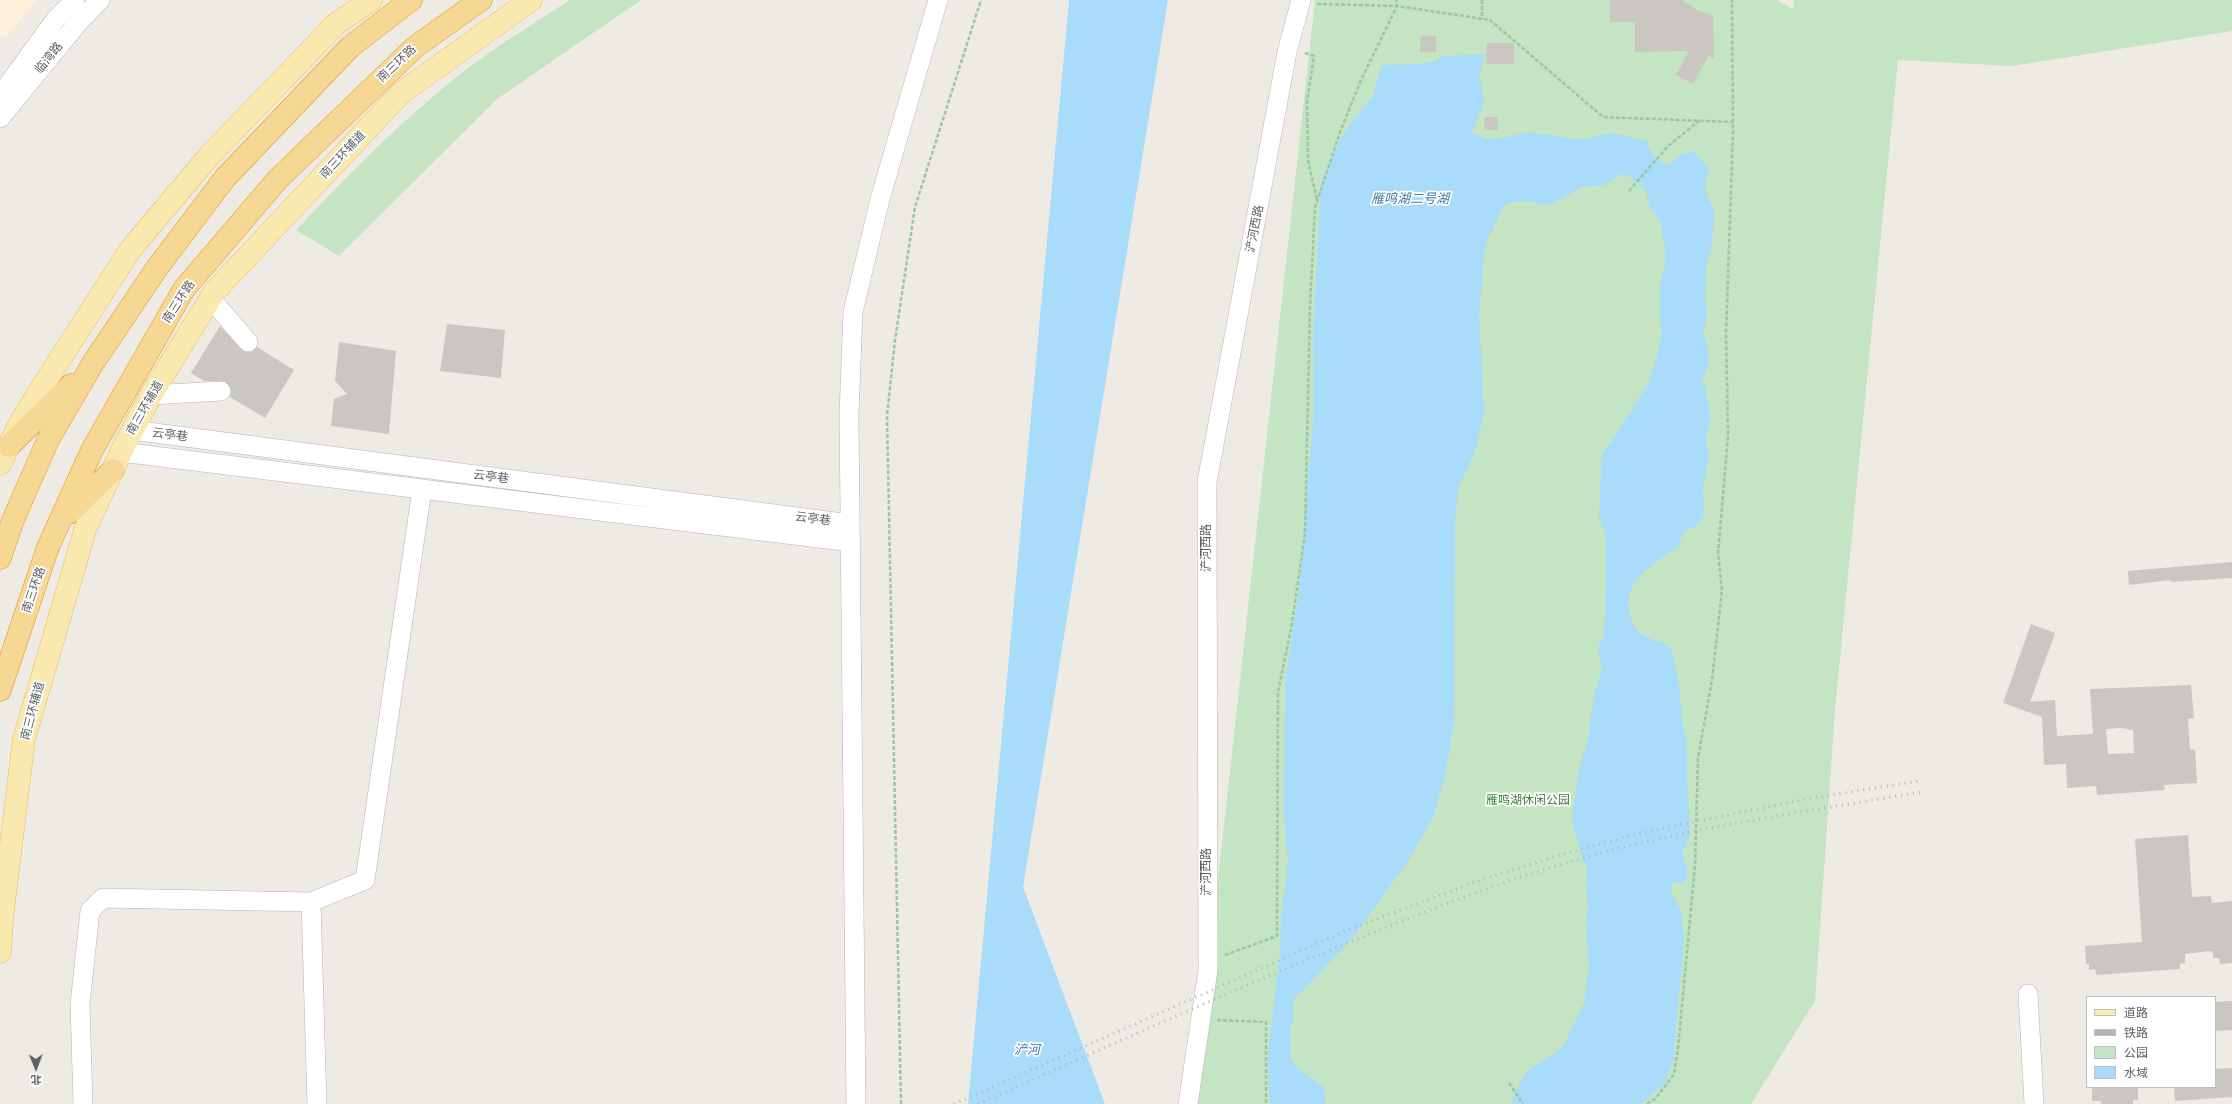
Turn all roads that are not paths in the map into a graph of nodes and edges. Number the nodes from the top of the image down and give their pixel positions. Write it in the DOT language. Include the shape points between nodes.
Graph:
graph roads {
  1 [pos="75,0"];
  2 [pos="100,0"];
  3 [pos="371,0"];
  4 [pos="411,0"];
  5 [pos="481,0"];
  6 [pos="530,0"];
  7 [pos="938,0"];
  8 [pos="1300,2"];
  9 [pos="13,77"];
  10 [pos="0,96"];
  11 [pos="0,118"];
  12 [pos="213,295"];
  13 [pos="248,342"];
  14 [pos="93,363"];
  15 [pos="221,391"];
  16 [pos="151,395"];
  17 [pos="132,430"];
  18 [pos="4,455"];
  19 [pos="117,461"];
  20 [pos="422,489"];
  21 [pos="60,522"];
  22 [pos="850,533"];
  23 [pos="0,558"];
  24 [pos="0,690"];
  25 [pos="311,902"];
  26 [pos="0,952"];
  27 [pos="2028,994"];
  28 [pos="83,1104"];
  29 [pos="317,1104"];
  30 [pos="856,1104"];
  31 [pos="1188,1104"];
  32 [pos="2034,1104"];
  1 -- 9 [label="street, 临湾路" via="56,19"];
  2 -- 9 [label="street, 临湾路" via="78,23"];
  3 -- 18 [label="main road" via="336,24 209,156 130,250 42,387"];
  4 -- 14 [label="highway" via="350,47 225,178 157,268"];
  5 -- 21 [label="highway, 南三环路" via="414,47 278,179 184,289 92,450"];
  6 -- 12 [label="main road, 南三环辅道" via="401,93"];
  7 -- 22 [label="street" via="880,199 853,312 849,415"];
  8 -- 31 [label="street, 浐河西路" via="1288,48 1207,482 1208,961"];
  9 -- 10 [label="street, 临湾路"];
  9 -- 11 [label="street, 临湾路"];
  12 -- 13 [label="street"];
  12 -- 16 [label="main road, 南三环辅道"];
  14 -- 18 [label="highway"];
  14 -- 23 [label="highway" via="49,438 13,520"];
  15 -- 16 [label="street"];
  16 -- 17 [label="main road, 南三环辅道"];
  17 -- 19 [label="main road, 南三环辅道"];
  17 -- 22 [label="street, 云亭巷"];
  19 -- 20 [label="street"];
  19 -- 21 [label="highway"];
  19 -- 26 [label="main road, 南三环辅道" via="86,527 24,739"];
  20 -- 22 [label="street"];
  20 -- 25 [label="street" via="365,880"];
  21 -- 24 [label="highway, 南三环路" via="48,547"];
  22 -- 30 [label="street"];
  25 -- 28 [label="street" via="103,898 90,911 80,1004"];
  25 -- 29 [label="street"];
  27 -- 32 [label="street"];
}
